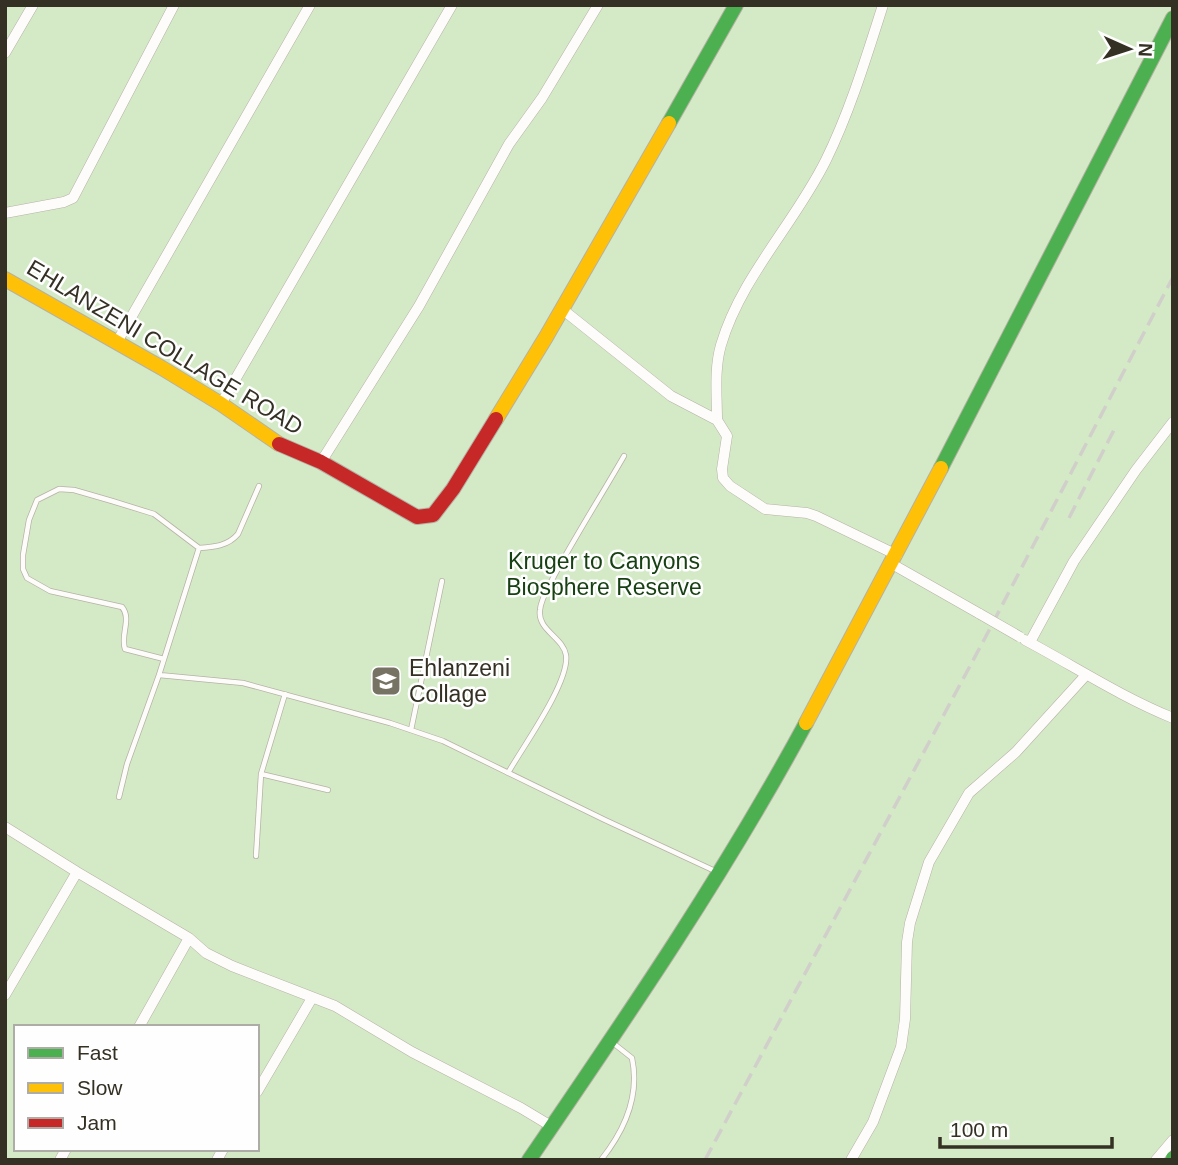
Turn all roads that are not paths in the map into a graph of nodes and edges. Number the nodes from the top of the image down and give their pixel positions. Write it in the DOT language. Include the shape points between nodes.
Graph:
graph roads {
  1 [pos="33,5"];
  2 [pos="174,5"];
  3 [pos="310,5"];
  4 [pos="452,5"];
  5 [pos="598,5"];
  6 [pos="736,5"];
  7 [pos="883,5"];
  8 [pos="1173,18"];
  9 [pos="5,53"];
  10 [pos="5,213"];
  11 [pos="5,279"];
  12 [pos="562,309"];
  13 [pos="117,342"];
  14 [pos="221,404"];
  15 [pos="717,420"];
  16 [pos="1173,422"];
  17 [pos="624,456"];
  18 [pos="321,462"];
  19 [pos="259,486"];
  20 [pos="199,548"];
  21 [pos="895,559"];
  22 [pos="442,582"];
  23 [pos="1025,640"];
  24 [pos="164,659"];
  25 [pos="159,675"];
  26 [pos="1086,675"];
  27 [pos="285,694"];
  28 [pos="1173,718"];
  29 [pos="411,730"];
  30 [pos="508,773"];
  31 [pos="261,774"];
  32 [pos="328,790"];
  33 [pos="119,797"];
  34 [pos="5,827"];
  35 [pos="256,856"];
  36 [pos="77,872"];
  37 [pos="719,872"];
  38 [pos="189,938"];
  39 [pos="5,995"];
  40 [pos="312,998"];
  41 [pos="140,1025"];
  42 [pos="610,1041"];
  43 [pos="259,1088"];
  44 [pos="551,1126"];
  45 [pos="1173,1140"];
  46 [pos="529,1160"];
  47 [pos="601,1160"];
  48 [pos="851,1160"];
  49 [pos="1156,1160"];
  1 -- 9 [label="street"];
  2 -- 10 [label="street" via="73,198"];
  3 -- 13 [label="street"];
  4 -- 14 [label="street"];
  5 -- 18 [label="street" via="509,145 419,306"];
  6 -- 12 [label="street"];
  7 -- 15 [label="street" via="853,98 825,163 736,307 717,364"];
  8 -- 21 [label="street"];
  11 -- 13 [label="street, EHLANZENI COLLAGE ROAD"];
  12 -- 15 [label="street" via="670,396"];
  12 -- 18 [label="street, EHLANZENI COLLAGE ROAD" via="433,515 407,513"];
  13 -- 14 [label="street, EHLANZENI COLLAGE ROAD"];
  14 -- 18 [label="street, EHLANZENI COLLAGE ROAD" via="270,439"];
  15 -- 21 [label="street" via="727,436 722,469 730,486 765,509 816,516"];
  16 -- 23 [label="street" via="1081,550"];
  17 -- 30 [label="lane" via="543,599 540,616 562,645 565,664 559,687"];
  19 -- 20 [label="lane" via="233,540"];
  20 -- 24 [label="lane"];
  20 -- 24 [label="lane" via="154,514 74,490 48,492 37,500 29,520 23,555 27,578 50,591 122,607 127,616 125,649"];
  21 -- 23 [label="street, bridge"];
  21 -- 37 [label="street" via="766,796"];
  22 -- 29 [label="lane"];
  23 -- 26 [label="street"];
  24 -- 25 [label="lane"];
  25 -- 27 [label="lane" via="243,684"];
  25 -- 33 [label="lane"];
  26 -- 28 [label="street"];
  26 -- 48 [label="street" via="1016,752 969,793 929,862 910,923 901,1047 873,1122"];
  27 -- 29 [label="lane"];
  27 -- 31 [label="lane"];
  29 -- 30 [label="lane"];
  30 -- 37 [label="lane"];
  31 -- 32 [label="lane"];
  31 -- 35 [label="lane"];
  34 -- 36 [label="street"];
  36 -- 38 [label="street"];
  36 -- 39 [label="street"];
  37 -- 42 [label="street"];
  38 -- 40 [label="street" via="206,953"];
  38 -- 41 [label="street"];
  40 -- 43 [label="street"];
  40 -- 44 [label="street" via="335,1006"];
  42 -- 44 [label="street"];
  42 -- 47 [label="lane" via="632,1058 636,1077 625,1123"];
  44 -- 46 [label="street"];
  45 -- 49 [label="street"];
}
